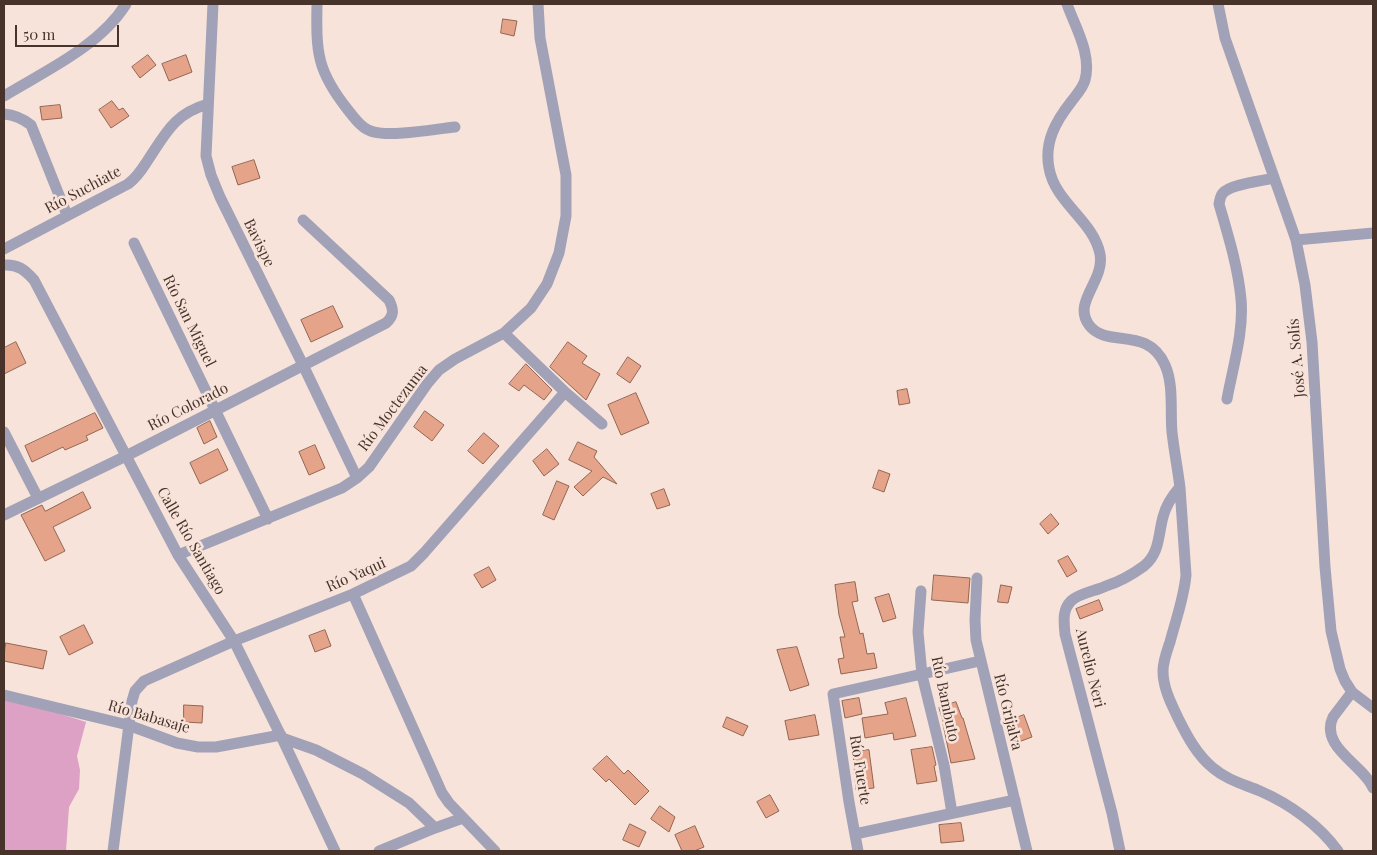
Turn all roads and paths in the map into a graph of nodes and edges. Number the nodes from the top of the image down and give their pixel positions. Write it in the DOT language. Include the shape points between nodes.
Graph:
graph roads {
  1 [pos="126,4"];
  2 [pos="213,4"];
  3 [pos="317,4"];
  4 [pos="538,4"];
  5 [pos="1067,4"];
  6 [pos="1218,4"];
  7 [pos="4,96"];
  8 [pos="208,104"];
  9 [pos="4,114"];
  10 [pos="454,127"];
  11 [pos="1274,178"];
  12 [pos="67,215"];
  13 [pos="302,220"];
  14 [pos="1373,233"];
  15 [pos="1296,240"];
  16 [pos="134,243"];
  17 [pos="4,249"];
  18 [pos="4,265"];
  19 [pos="504,333"];
  20 [pos="303,365"];
  21 [pos="565,392"];
  22 [pos="1227,398"];
  23 [pos="216,410"];
  24 [pos="602,424"];
  25 [pos="4,432"];
  26 [pos="126,456"];
  27 [pos="357,478"];
  28 [pos="1180,487"];
  29 [pos="38,498"];
  30 [pos="4,515"];
  31 [pos="268,520"];
  32 [pos="178,555"];
  33 [pos="977,578"];
  34 [pos="922,591"];
  35 [pos="353,594"];
  36 [pos="234,642"];
  37 [pos="980,661"];
  38 [pos="922,675"];
  39 [pos="1352,692"];
  40 [pos="4,695"];
  41 [pos="1373,708"];
  42 [pos="128,725"];
  43 [pos="282,737"];
  44 [pos="1373,788"];
  45 [pos="1015,800"];
  46 [pos="952,813"];
  47 [pos="463,818"];
  48 [pos="435,828"];
  49 [pos="855,834"];
  50 [pos="114,851"];
  51 [pos="335,851"];
  52 [pos="379,851"];
  53 [pos="495,851"];
  54 [pos="858,851"];
  55 [pos="1027,851"];
  56 [pos="1120,851"];
  57 [pos="1338,851"];
  1 -- 7 [label="street" via="117,18 90,43"];
  2 -- 8 [label="street, Bavispe"];
  3 -- 10 [label="street" via="318,56 336,95 363,126 386,134"];
  4 -- 19 [label="street, Río Moctezuma" via="540,38 566,175 566,216 559,253 547,284 532,308"];
  5 -- 28 [label="street" via="1085,52 1086,75 1080,90 1053,130 1047,156 1049,169 1054,182 1089,229 1098,247 1101,266 1084,304 1088,324 1094,331 1105,335 1149,345 1166,366"];
  6 -- 11 [label="street, José A. Solís" via="1225,38"];
  8 -- 12 [label="street, Río Suchiate" via="180,116 134,179"];
  8 -- 20 [label="street, Bavispe" via="206,156 211,175"];
  9 -- 12 [label="street" via="14,115 31,125"];
  11 -- 15 [label="street, José A. Solís"];
  11 -- 22 [label="street" via="1231,188 1220,198 1241,300 1240,329"];
  12 -- 17 [label="street, Río Suchiate"];
  13 -- 20 [label="street, Río Colorado" via="388,300 393,313 386,323"];
  14 -- 15 [label="street"];
  15 -- 39 [label="street, José A. Solís" via="1312,342 1331,631 1340,669"];
  16 -- 23 [label="street, Río San Miguel"];
  18 -- 26 [label="street, Calle Río Santiago" via="24,270 34,280"];
  19 -- 21 [label="street"];
  19 -- 27 [label="street, Río Moctezuma" via="439,370"];
  20 -- 23 [label="street, Río Colorado"];
  20 -- 27 [label="street, Bavispe"];
  21 -- 24 [label="street"];
  21 -- 35 [label="street, Río Yaqui" via="411,566"];
  23 -- 26 [label="street, Río Colorado"];
  23 -- 31 [label="street, Río San Miguel"];
  25 -- 29 [label="street"];
  26 -- 29 [label="street, Río Colorado"];
  26 -- 32 [label="street, Calle Río Santiago"];
  27 -- 31 [label="street, Río Moctezuma" via="342,488"];
  28 -- 56 [label="street, Aurelio Neri" via="1170,498 1158,545 1145,565 1109,586 1070,601 1063,618"];
  28 -- 57 [label="street" via="1186,575 1180,611 1163,670 1168,698 1185,732 1212,768 1233,782 1261,792 1299,813"];
  29 -- 30 [label="street, Río Colorado"];
  31 -- 32 [label="street, Río Moctezuma"];
  32 -- 36 [label="street, Calle Río Santiago"];
  33 -- 37 [label="street, Río Grijalva" via="975,620"];
  34 -- 38 [label="street, Río Bambuto" via="918,632"];
  35 -- 36 [label="street, Río Yaqui"];
  35 -- 47 [label="street" via="442,793"];
  36 -- 42 [label="street, Río Yaqui" via="144,681 135,690"];
  36 -- 43 [label="street, Calle Río Santiago"];
  37 -- 38 [label="street"];
  37 -- 45 [label="street, Río Grijalva"];
  38 -- 46 [label="street, Río Bambuto"];
  38 -- 49 [label="street, Río Fuerte" via="833,694"];
  39 -- 41 [label="street, José A. Solís"];
  39 -- 44 [label="street" via="1333,717 1331,734 1336,746 1361,770"];
  40 -- 42 [label="street, Río Babasaje"];
  42 -- 43 [label="street, Río Babasaje" via="178,743 198,746 216,747"];
  42 -- 50 [label="street, Río Yaqui"];
  43 -- 48 [label="street, Río Babasaje" via="363,774 409,803"];
  43 -- 51 [label="street, Calle Río Santiago"];
  45 -- 46 [label="street"];
  45 -- 55 [label="street, Río Grijalva"];
  46 -- 49 [label="street"];
  47 -- 48 [label="street"];
  47 -- 53 [label="street"];
  48 -- 52 [label="street"];
  49 -- 54 [label="street, Río Fuerte"];
}
